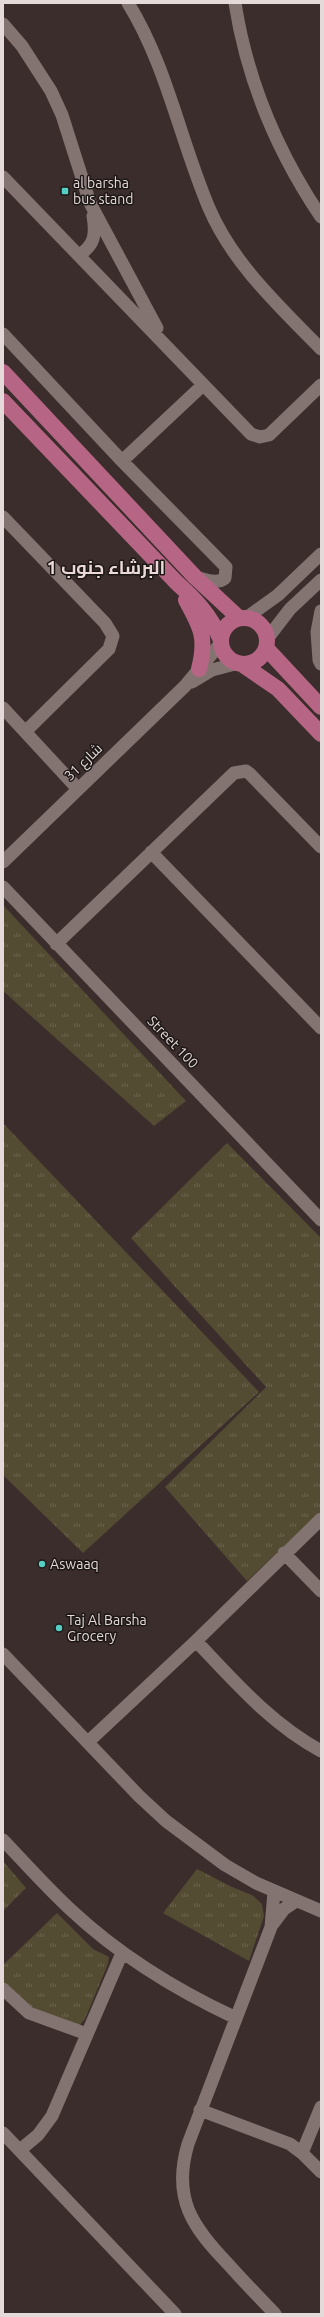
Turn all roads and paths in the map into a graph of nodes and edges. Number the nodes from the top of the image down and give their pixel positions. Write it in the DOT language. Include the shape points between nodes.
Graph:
graph roads {
  1 [pos="128,3"];
  2 [pos="235,3"];
  3 [pos="3,24"];
  4 [pos="3,177"];
  5 [pos="90,203"];
  6 [pos="321,217"];
  7 [pos="79,255"];
  8 [pos="3,334"];
  9 [pos="167,345"];
  10 [pos="321,350"];
  11 [pos="3,372"];
  12 [pos="321,385"];
  13 [pos="203,386"];
  14 [pos="3,401"];
  15 [pos="122,461"];
  16 [pos="3,517"];
  17 [pos="321,554"];
  18 [pos="195,577"];
  19 [pos="321,580"];
  20 [pos="177,583"];
  21 [pos="321,611"];
  22 [pos="242,618"];
  23 [pos="220,641"];
  24 [pos="267,644"];
  25 [pos="239,664"];
  26 [pos="321,664"];
  27 [pos="199,669"];
  28 [pos="185,686"];
  29 [pos="321,707"];
  30 [pos="3,708"];
  31 [pos="26,731"];
  32 [pos="321,734"];
  33 [pos="78,789"];
  34 [pos="321,847"];
  35 [pos="151,852"];
  36 [pos="3,862"];
  37 [pos="3,887"];
  38 [pos="56,944"];
  39 [pos="321,1028"];
  40 [pos="321,1220"];
  41 [pos="321,1519"];
  42 [pos="284,1553"];
  43 [pos="321,1591"];
  44 [pos="196,1641"];
  45 [pos="3,1654"];
  46 [pos="88,1742"];
  47 [pos="321,1751"];
  48 [pos="3,1840"];
  49 [pos="274,1892"];
  50 [pos="296,1901"];
  51 [pos="321,1910"];
  52 [pos="271,1927"];
  53 [pos="122,1952"];
  54 [pos="3,1989"];
  55 [pos="236,2018"];
  56 [pos="87,2034"];
  57 [pos="321,2107"];
  58 [pos="200,2110"];
  59 [pos="3,2133"];
  60 [pos="20,2150"];
  61 [pos="302,2153"];
  62 [pos="321,2172"];
  63 [pos="175,2314"];
  64 [pos="275,2314"];
  1 -- 10 [label="street" via="151,46 209,209 228,244 251,276"];
  2 -- 6 [label="street" via="253,79 273,134 300,186"];
  3 -- 5 [label="street" via="22,46 51,91 62,115"];
  4 -- 7 [label="street"];
  5 -- 7 [label="street" via="95,235 92,243"];
  5 -- 9 [label="street"];
  7 -- 9 [label="street"];
  8 -- 15 [label="street"];
  9 -- 13 [label="street"];
  11 -- 18 [label="main road"];
  12 -- 13 [label="street" via="269,435 260,437 251,434"];
  13 -- 15 [label="street"];
  14 -- 20 [label="main road"];
  15 -- 18 [label="street" via="226,567 225,578 221,582"];
  16 -- 31 [label="street" via="105,623 113,636 109,649"];
  17 -- 22 [label="street" via="278,595"];
  18 -- 22 [label="main road"];
  19 -- 24 [label="street" via="290,609"];
  20 -- 23 [label="main road" via="201,605 214,623"];
  20 -- 27 [label="main road" via="202,630 204,640"];
  21 -- 26 [label="street" via="317,632"];
  22 -- 23 [label="main road" via="226,625"];
  22 -- 24 [label="main road" via="261,625"];
  23 -- 25 [label="main road" via="224,654"];
  23 -- 27 [label="street, شارع 31"];
  24 -- 25 [label="main road" via="262,656 255,662"];
  24 -- 29 [label="main road"];
  25 -- 28 [label="street, شارع 31" via="212,670"];
  25 -- 32 [label="main road" via="278,690"];
  27 -- 28 [label="street, شارع 31"];
  28 -- 33 [label="street, شارع 31"];
  30 -- 31 [label="street"];
  31 -- 33 [label="street"];
  33 -- 36 [label="street, شارع 31"];
  34 -- 35 [label="street" via="255,778 246,771 240,771 230,776"];
  35 -- 38 [label="street"];
  35 -- 39 [label="street"];
  37 -- 38 [label="street, Street 100"];
  38 -- 40 [label="street, Street 100"];
  41 -- 42 [label="street"];
  42 -- 43 [label="street"];
  42 -- 44 [label="street"];
  44 -- 46 [label="street"];
  44 -- 47 [label="street" via="258,1707 280,1726"];
  45 -- 46 [label="street"];
  46 -- 49 [label="street" via="139,1796 178,1830 225,1865"];
  48 -- 53 [label="street" via="69,1909"];
  49 -- 50 [label="street"];
  49 -- 52 [label="street"];
  50 -- 51 [label="street"];
  50 -- 52 [label="street" via="284,1909"];
  52 -- 55 [label="street"];
  53 -- 55 [label="street" via="191,1996"];
  53 -- 56 [label="street"];
  54 -- 56 [label="street" via="29,2013"];
  55 -- 58 [label="street"];
  56 -- 60 [label="street" via="52,2116 38,2135"];
  57 -- 61 [label="street"];
  58 -- 61 [label="street" via="290,2144"];
  58 -- 64 [label="street" via="184,2158 182,2173 185,2203 190,2217 206,2242"];
  59 -- 60 [label="street"];
  60 -- 63 [label="street"];
  61 -- 62 [label="street"];
}
